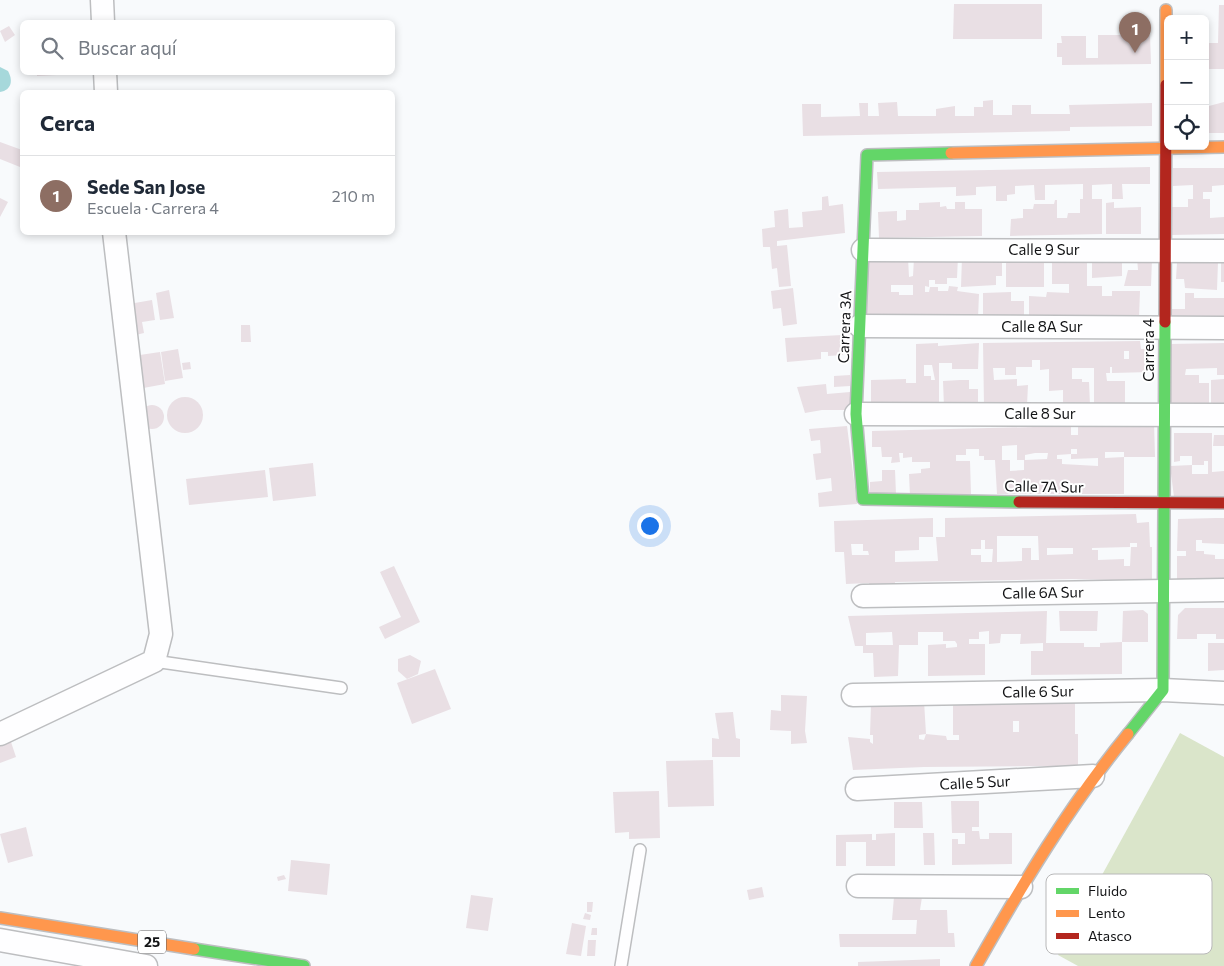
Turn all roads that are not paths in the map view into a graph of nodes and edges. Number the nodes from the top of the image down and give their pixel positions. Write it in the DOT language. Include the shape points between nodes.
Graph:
graph roads {
  1 [pos="102,0"];
  2 [pos="1166,10"];
  3 [pos="103,20"];
  4 [pos="105,75"];
  5 [pos="106,90"];
  6 [pos="1165,105"];
  7 [pos="1209,147"];
  8 [pos="1224,147"];
  9 [pos="1164,148"];
  10 [pos="1165,150"];
  11 [pos="114,235"];
  12 [pos="863,250"];
  13 [pos="1164,251"];
  14 [pos="1224,251"];
  15 [pos="860,326"];
  16 [pos="1164,328"];
  17 [pos="1224,328"];
  18 [pos="856,414"];
  19 [pos="1164,415"];
  20 [pos="1224,415"];
  21 [pos="863,499"];
  22 [pos="1224,503"];
  23 [pos="1162,504"];
  24 [pos="1224,590"];
  25 [pos="1163,591"];
  26 [pos="862,596"];
  27 [pos="154,661"];
  28 [pos="341,688"];
  29 [pos="1163,690"];
  30 [pos="1224,693"];
  31 [pos="853,695"];
  32 [pos="0,734"];
  33 [pos="1093,776"];
  34 [pos="857,790"];
  35 [pos="640,850"];
  36 [pos="858,886"];
  37 [pos="1021,887"];
  38 [pos="0,918"];
  39 [pos="0,940"];
  40 [pos="146,966"];
  41 [pos="304,966"];
  42 [pos="621,966"];
  43 [pos="976,966"];
  1 -- 3 [label="street"];
  2 -- 6 [label="main road, Carrera 4"];
  4 -- 5 [label="street"];
  7 -- 8 [label="main road"];
  9 -- 12 [label="main road, Carrera 3A" via="867,155"];
  10 -- 13 [label="main road, Carrera 4"];
  11 -- 27 [label="street" via="161,634"];
  12 -- 13 [label="street, Calle 9 Sur"];
  12 -- 15 [label="main road, Carrera 3A"];
  13 -- 14 [label="street, Calle 9 Sur"];
  13 -- 16 [label="main road, Carrera 4"];
  15 -- 16 [label="street, Calle 8A Sur"];
  15 -- 18 [label="main road, Carrera 3A"];
  16 -- 17 [label="street, Calle 8A Sur"];
  16 -- 19 [label="main road, Carrera 4"];
  18 -- 19 [label="street, Calle 8 Sur"];
  18 -- 21 [label="main road, Carrera 3A"];
  19 -- 20 [label="street, Calle 8 Sur"];
  19 -- 23 [label="main road, Carrera 4"];
  21 -- 23 [label="main road, Calle 7A Sur"];
  22 -- 23 [label="main road, Calle 7A Sur"];
  23 -- 25 [label="main road, Carrera 4"];
  24 -- 25 [label="street, Calle 6A Sur"];
  25 -- 26 [label="street, Calle 6A Sur"];
  25 -- 29 [label="main road, Carrera 4"];
  27 -- 28 [label="lane"];
  27 -- 32 [label="street"];
  29 -- 30 [label="street, Calle 6 Sur"];
  29 -- 31 [label="street, Calle 6 Sur"];
  29 -- 33 [label="main road"];
  33 -- 34 [label="street, Calle 5 Sur"];
  33 -- 37 [label="main road"];
  35 -- 42 [label="lane"];
  36 -- 37 [label="street"];
  37 -- 43 [label="main road"];
  38 -- 41 [label="main road, 25"];
  39 -- 40 [label="street"];
}
